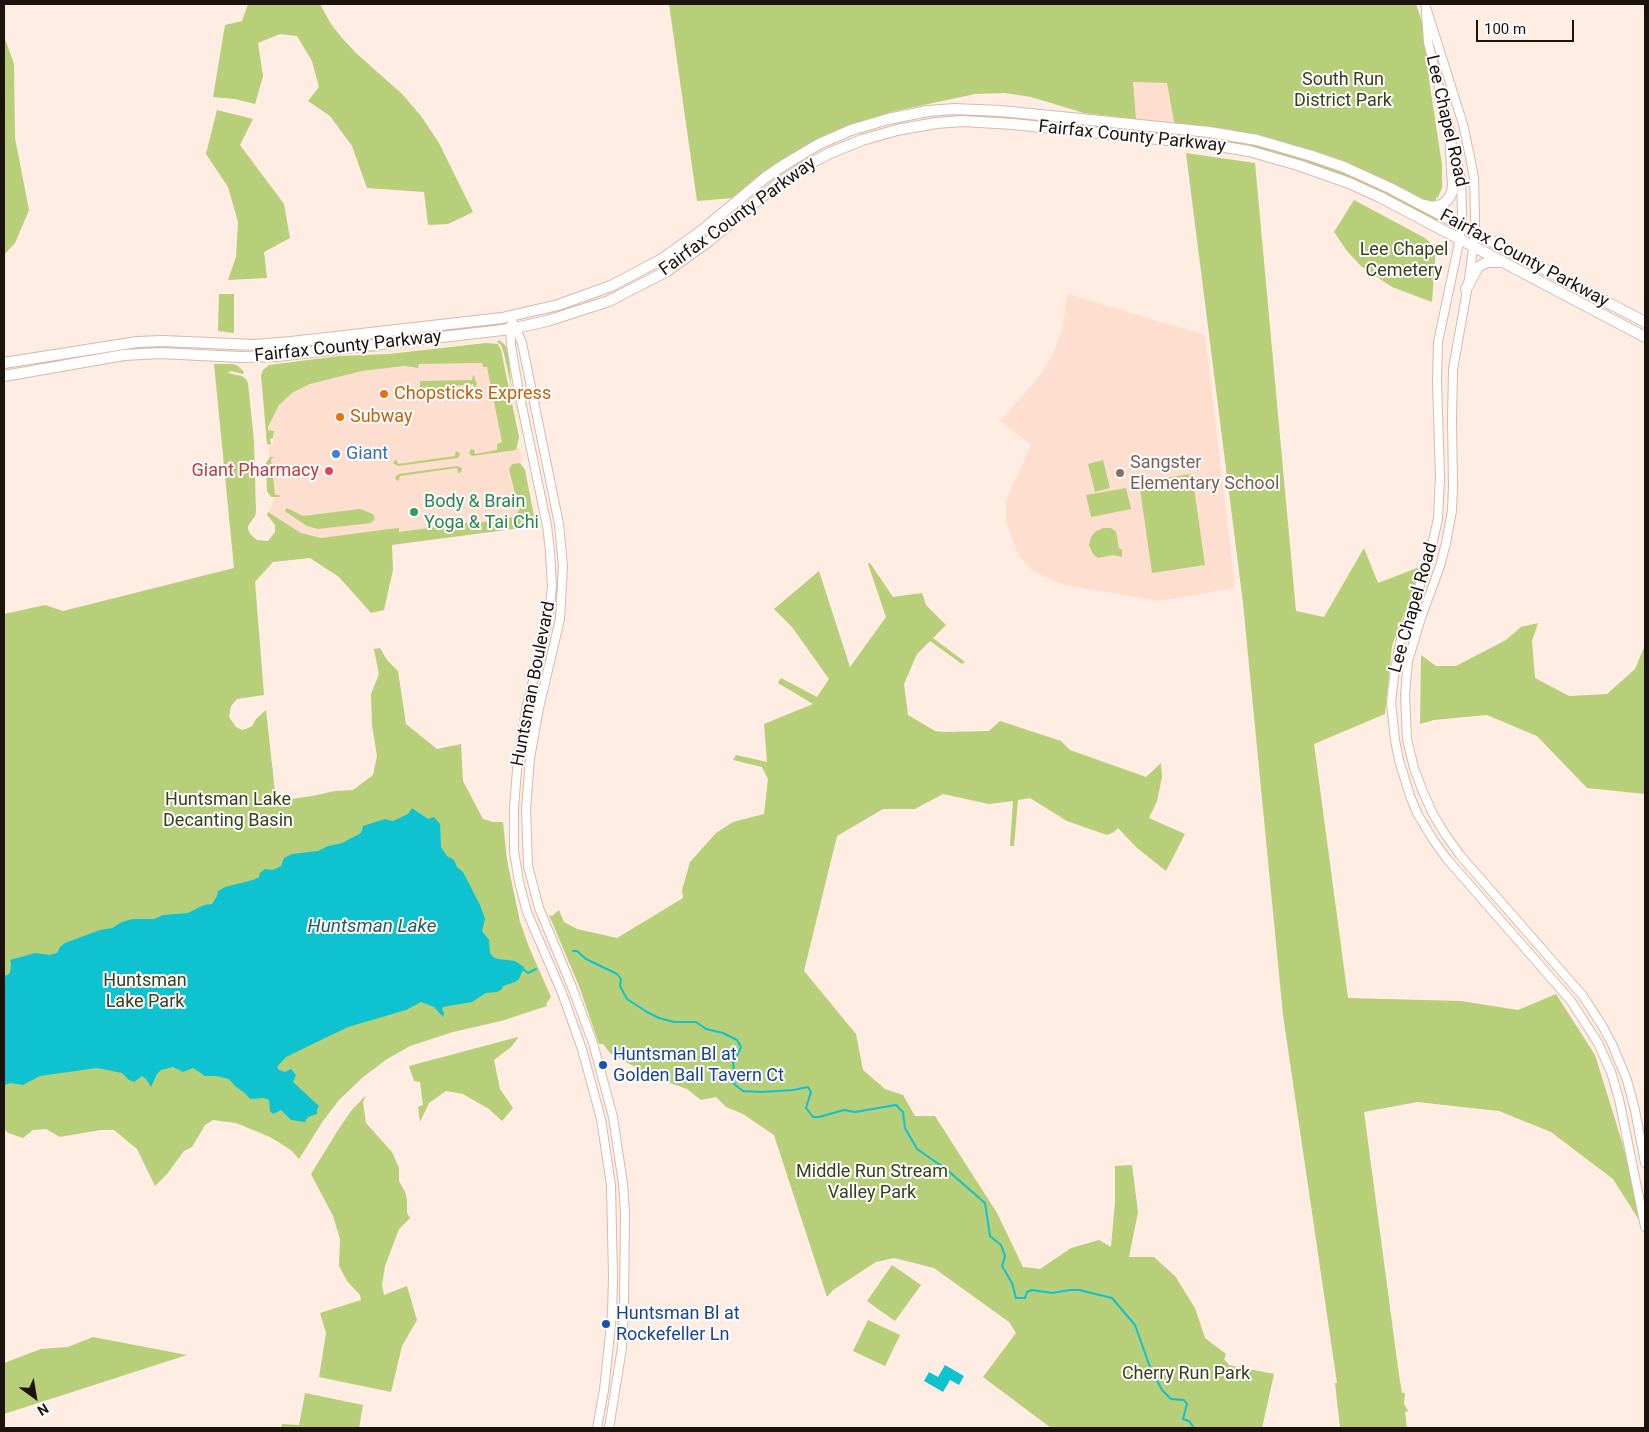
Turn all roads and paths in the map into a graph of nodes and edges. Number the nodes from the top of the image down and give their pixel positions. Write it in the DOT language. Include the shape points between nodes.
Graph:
graph roads {
  1 [pos="1426,7"];
  2 [pos="1450,132"];
  3 [pos="1421,205"];
  4 [pos="1461,226"];
  5 [pos="1474,233"];
  6 [pos="1460,238"];
  7 [pos="1473,246"];
  8 [pos="1508,264"];
  9 [pos="1466,289"];
  10 [pos="510,316"];
  11 [pos="1645,322"];
  12 [pos="513,329"];
  13 [pos="1645,337"];
  14 [pos="4,363"];
  15 [pos="4,376"];
  16 [pos="1428,562"];
  17 [pos="1440,566"];
  18 [pos="1645,1163"];
  19 [pos="1645,1227"];
  20 [pos="597,1428"];
  21 [pos="609,1428"];
  1 -- 2 [label="main road, Lee Chapel Road" via="1428,42"];
  1 -- 5 [label="main road, Lee Chapel Road" via="1470,157 1475,196"];
  2 -- 3 [label="highway" via="1452,192 1442,205"];
  2 -- 4 [label="main road, Lee Chapel Road" via="1461,179"];
  3 -- 4 [label="highway, Fairfax County Parkway"];
  3 -- 10 [label="highway, Fairfax County Parkway" via="1329,162 1243,138 1001,111 928,111 876,122 819,144 776,170 692,238 641,271 586,296"];
  4 -- 5 [label="highway, Fairfax County Parkway"];
  4 -- 6 [label="main road, Lee Chapel Road"];
  5 -- 7 [label="main road, Lee Chapel Road"];
  5 -- 11 [label="highway, Fairfax County Parkway"];
  6 -- 7 [label="highway, Fairfax County Parkway"];
  6 -- 12 [label="highway, Fairfax County Parkway" via="1350,183 1248,151 1008,124 936,123 872,136 825,155 780,182 699,248 656,277 597,306"];
  6 -- 16 [label="main road, Lee Chapel Road" via="1438,342 1440,499"];
  7 -- 8 [label="highway, Fairfax County Parkway"];
  7 -- 9 [label="main road, Lee Chapel Road"];
  8 -- 9 [label="highway" via="1491,261 1482,264 1473,272"];
  8 -- 13 [label="highway, Fairfax County Parkway"];
  9 -- 17 [label="main road, Lee Chapel Road" via="1453,369 1452,510"];
  10 -- 12 [label="main road, Huntsman Boulevard"];
  10 -- 14 [label="highway, Fairfax County Parkway" via="266,345 163,341 126,343"];
  12 -- 15 [label="highway, Fairfax County Parkway" via="270,357 135,354"];
  12 -- 20 [label="main road, Huntsman Boulevard" via="511,345 547,526 552,587 548,620 518,757 514,851 527,912 562,992 582,1049 601,1120 610,1177 612,1314"];
  12 -- 21 [label="main road, Huntsman Boulevard" via="522,343 559,524 564,566 560,619 530,758 526,809 528,866 538,908 593,1043 612,1117 624,1184 622,1348"];
  16 -- 17 [label="main road"];
  16 -- 19 [label="main road, Lee Chapel Road" via="1402,639 1392,686 1395,740 1405,781 1421,820 1447,859 1571,1001 1598,1044 1621,1106"];
  17 -- 18 [label="main road, Lee Chapel Road" via="1413,643 1405,678 1406,732 1418,782 1452,845 1594,1011 1627,1080"];
}
